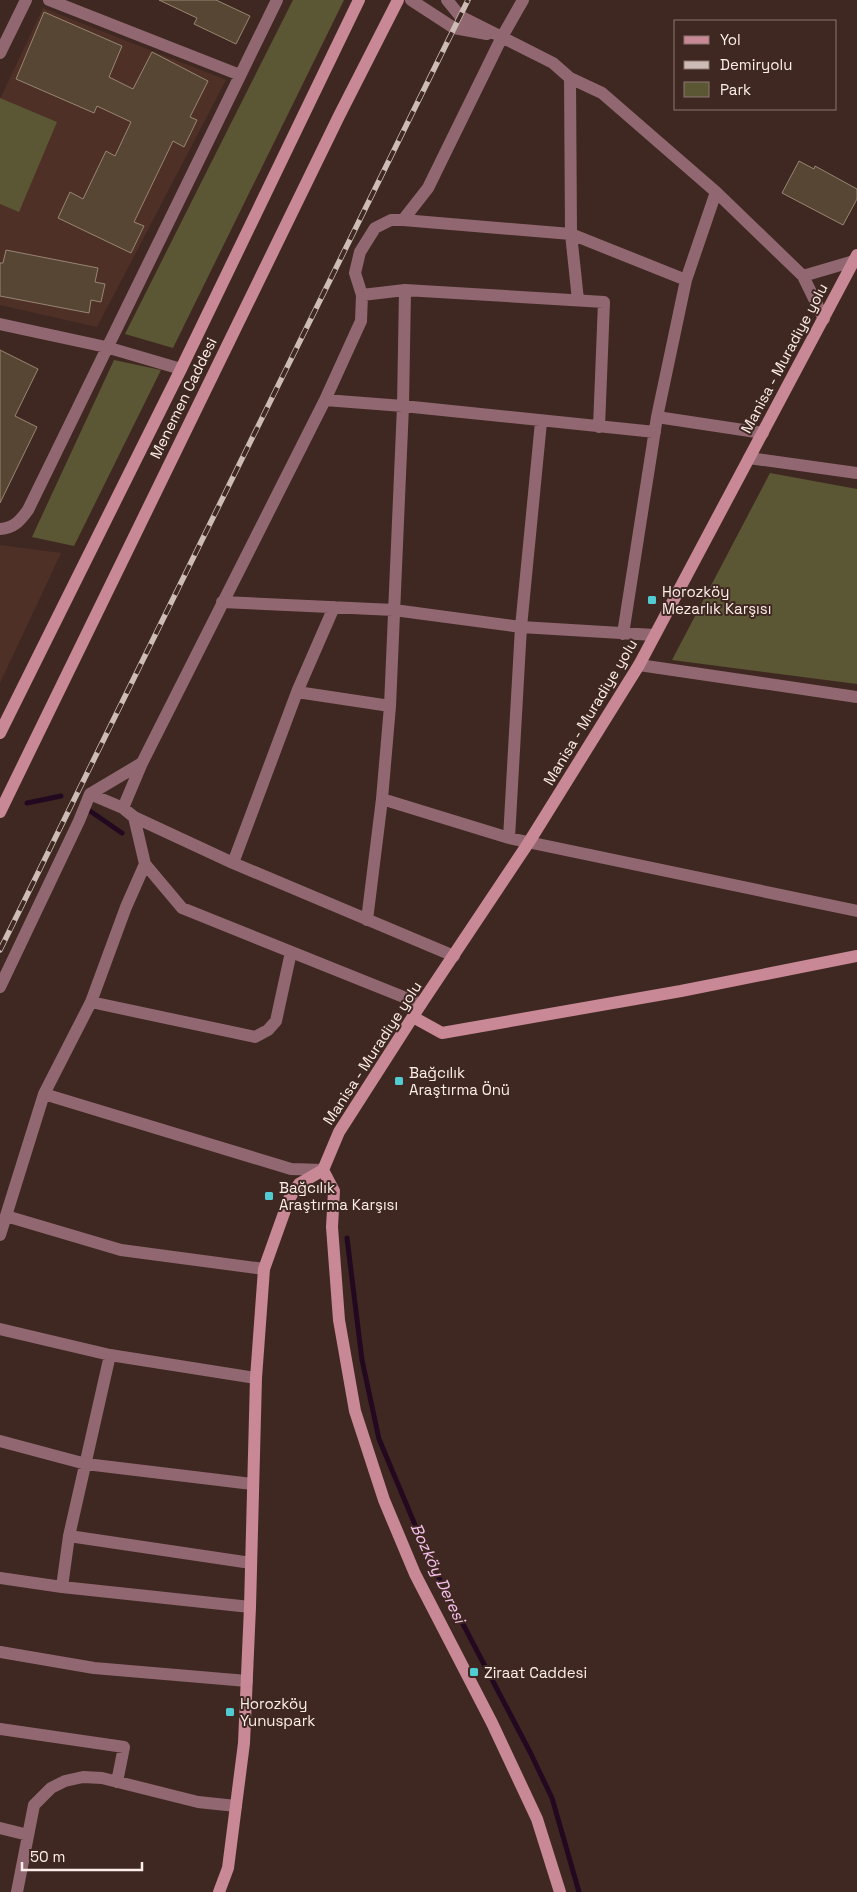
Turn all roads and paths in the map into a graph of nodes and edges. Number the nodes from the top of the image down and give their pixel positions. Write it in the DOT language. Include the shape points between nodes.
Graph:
graph roads {
  1 [pos="26,0"];
  2 [pos="50,0"];
  3 [pos="277,0"];
  4 [pos="359,0"];
  5 [pos="398,0"];
  6 [pos="411,0"];
  7 [pos="447,0"];
  8 [pos="523,0"];
  9 [pos="502,37"];
  10 [pos="0,53"];
  11 [pos="240,75"];
  12 [pos="570,78"];
  13 [pos="716,192"];
  14 [pos="403,220"];
  15 [pos="571,234"];
  16 [pos="855,258"];
  17 [pos="803,276"];
  18 [pos="686,280"];
  19 [pos="405,290"];
  20 [pos="362,294"];
  21 [pos="578,300"];
  22 [pos="824,319"];
  23 [pos="0,324"];
  24 [pos="106,347"];
  25 [pos="182,369"];
  26 [pos="325,400"];
  27 [pos="403,406"];
  28 [pos="656,418"];
  29 [pos="541,422"];
  30 [pos="599,427"];
  31 [pos="655,432"];
  32 [pos="763,433"];
  33 [pos="749,458"];
  34 [pos="857,474"];
  35 [pos="0,528"];
  36 [pos="222,602"];
  37 [pos="334,607"];
  38 [pos="394,610"];
  39 [pos="521,627"];
  40 [pos="623,634"];
  41 [pos="654,635"];
  42 [pos="639,665"];
  43 [pos="297,692"];
  44 [pos="857,696"];
  45 [pos="390,706"];
  46 [pos="0,733"];
  47 [pos="142,763"];
  48 [pos="90,794"];
  49 [pos="382,799"];
  50 [pos="123,808"];
  51 [pos="0,812"];
  52 [pos="134,818"];
  53 [pos="509,838"];
  54 [pos="530,842"];
  55 [pos="233,863"];
  56 [pos="145,864"];
  57 [pos="857,910"];
  58 [pos="367,920"];
  59 [pos="291,952"];
  60 [pos="454,956"];
  61 [pos="857,956"];
  62 [pos="0,987"];
  63 [pos="91,1002"];
  64 [pos="421,1004"];
  65 [pos="413,1017"];
  66 [pos="44,1094"];
  67 [pos="324,1170"];
  68 [pos="6,1216"];
  69 [pos="0,1235"];
  70 [pos="264,1269"];
  71 [pos="0,1329"];
  72 [pos="110,1355"];
  73 [pos="256,1378"];
  74 [pos="0,1441"];
  75 [pos="86,1464"];
  76 [pos="252,1484"];
  77 [pos="70,1536"];
  78 [pos="251,1563"];
  79 [pos="0,1578"];
  80 [pos="62,1587"];
  81 [pos="250,1607"];
  82 [pos="0,1652"];
  83 [pos="247,1681"];
  84 [pos="0,1730"];
  85 [pos="117,1782"];
  86 [pos="236,1806"];
  87 [pos="0,1828"];
  88 [pos="28,1835"];
  89 [pos="17,1892"];
  90 [pos="219,1892"];
  91 [pos="560,1892"];
  1 -- 10 [label="street"];
  2 -- 11 [label="street"];
  3 -- 11 [label="street"];
  4 -- 25 [label="main road, Menemen Caddesi"];
  5 -- 51 [label="main road, Menemen Caddesi"];
  6 -- 9 [label="street" via="454,28"];
  7 -- 9 [label="street" via="460,16"];
  8 -- 9 [label="street"];
  9 -- 12 [label="street" via="553,63"];
  9 -- 14 [label="street" via="428,188"];
  11 -- 24 [label="street"];
  12 -- 13 [label="street" via="602,93"];
  12 -- 15 [label="street"];
  13 -- 17 [label="street"];
  13 -- 18 [label="street"];
  14 -- 15 [label="street"];
  14 -- 20 [label="street" via="391,220 375,228 360,252 355,273"];
  15 -- 18 [label="street"];
  15 -- 21 [label="street"];
  16 -- 17 [label="street"];
  16 -- 22 [label="main road, Manisa - Muradiye yolu"];
  17 -- 22 [label="street"];
  18 -- 28 [label="street"];
  19 -- 20 [label="street"];
  19 -- 21 [label="street"];
  19 -- 27 [label="street"];
  20 -- 26 [label="street" via="361,321"];
  21 -- 30 [label="street" via="604,302"];
  22 -- 32 [label="main road, Manisa - Muradiye yolu"];
  23 -- 24 [label="street"];
  24 -- 25 [label="street"];
  24 -- 35 [label="street" via="28,510 19,522"];
  25 -- 46 [label="main road, Menemen Caddesi"];
  26 -- 27 [label="street"];
  26 -- 36 [label="street"];
  27 -- 29 [label="street"];
  27 -- 38 [label="street"];
  28 -- 31 [label="street"];
  28 -- 32 [label="street"];
  29 -- 30 [label="street"];
  29 -- 39 [label="street"];
  30 -- 31 [label="street"];
  31 -- 40 [label="street"];
  32 -- 33 [label="main road, Manisa - Muradiye yolu"];
  33 -- 34 [label="street"];
  33 -- 41 [label="main road, Manisa - Muradiye yolu"];
  36 -- 37 [label="street"];
  36 -- 47 [label="street"];
  37 -- 38 [label="street"];
  37 -- 43 [label="street"];
  38 -- 39 [label="street"];
  38 -- 45 [label="street"];
  39 -- 40 [label="street"];
  39 -- 53 [label="street"];
  40 -- 41 [label="street"];
  41 -- 42 [label="main road, Manisa - Muradiye yolu"];
  42 -- 44 [label="street"];
  42 -- 54 [label="main road, Manisa - Muradiye yolu"];
  43 -- 45 [label="street"];
  43 -- 55 [label="street"];
  45 -- 49 [label="street"];
  47 -- 48 [label="street"];
  47 -- 50 [label="street"];
  48 -- 50 [label="street"];
  48 -- 62 [label="street"];
  49 -- 53 [label="street"];
  49 -- 58 [label="street"];
  50 -- 52 [label="street"];
  52 -- 55 [label="street"];
  52 -- 56 [label="street"];
  53 -- 54 [label="street"];
  54 -- 57 [label="street"];
  54 -- 60 [label="main road, Manisa - Muradiye yolu"];
  55 -- 58 [label="street"];
  56 -- 59 [label="street" via="182,908"];
  56 -- 63 [label="street"];
  58 -- 60 [label="street"];
  59 -- 63 [label="street" via="276,1021 255,1037"];
  59 -- 64 [label="street"];
  60 -- 64 [label="main road, Manisa - Muradiye yolu"];
  61 -- 65 [label="main road" via="442,1033"];
  63 -- 66 [label="street"];
  64 -- 65 [label="main road, Manisa - Muradiye yolu"];
  65 -- 67 [label="main road, Manisa - Muradiye yolu" via="339,1132"];
  66 -- 67 [label="street" via="291,1169"];
  66 -- 68 [label="street"];
  67 -- 70 [label="main road" via="299,1184 289,1199"];
  67 -- 91 [label="main road" via="334,1191 332,1226 338,1320 354,1411 384,1500 415,1574 492,1723 537,1819"];
  68 -- 69 [label="street"];
  68 -- 70 [label="street" via="120,1250"];
  70 -- 73 [label="main road"];
  71 -- 72 [label="street"];
  72 -- 73 [label="street"];
  72 -- 75 [label="street"];
  73 -- 76 [label="main road"];
  74 -- 75 [label="street"];
  75 -- 76 [label="street"];
  75 -- 77 [label="street"];
  76 -- 78 [label="main road"];
  77 -- 78 [label="street"];
  77 -- 80 [label="street"];
  78 -- 81 [label="main road"];
  79 -- 80 [label="street"];
  80 -- 81 [label="street"];
  81 -- 83 [label="main road"];
  82 -- 83 [label="street" via="94,1668"];
  83 -- 86 [label="main road"];
  84 -- 85 [label="street" via="124,1747"];
  85 -- 86 [label="street" via="198,1802"];
  85 -- 88 [label="street" via="83,1777 51,1788 34,1805"];
  86 -- 90 [label="main road" via="228,1868"];
  87 -- 88 [label="street"];
  88 -- 89 [label="street"];
}
